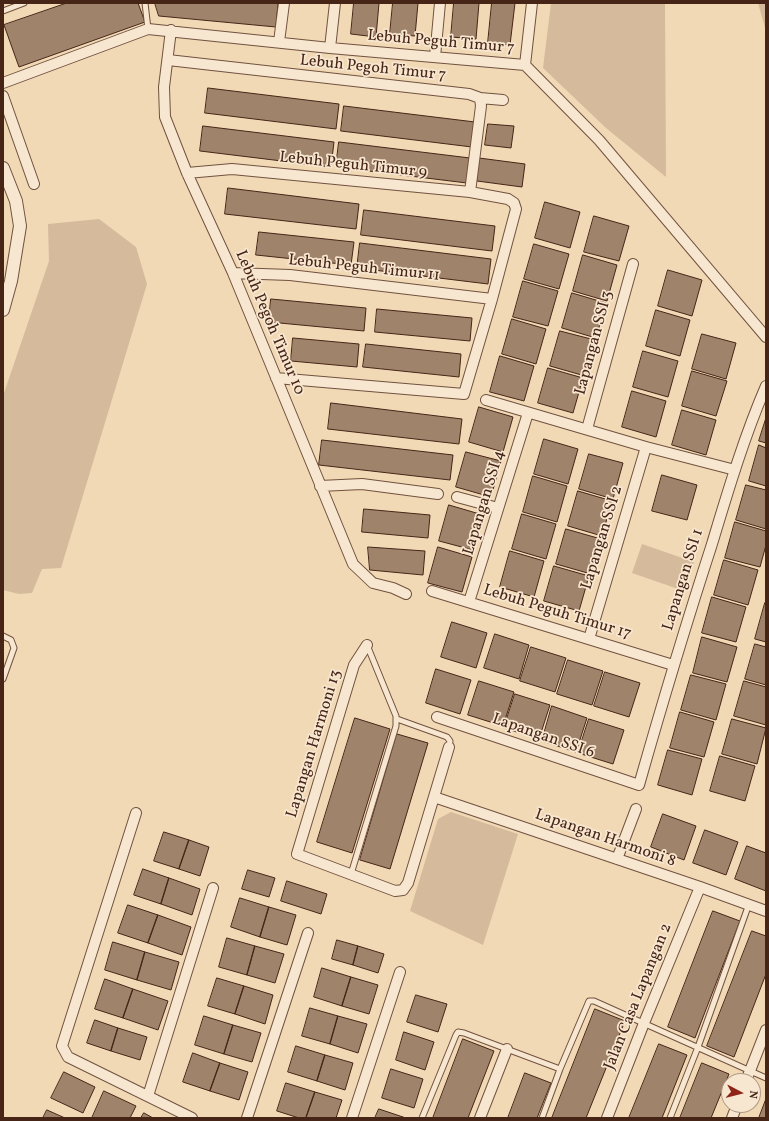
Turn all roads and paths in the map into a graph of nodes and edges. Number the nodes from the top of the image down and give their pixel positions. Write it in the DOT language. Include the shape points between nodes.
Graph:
graph roads {
  1 [pos="24,3"];
  2 [pos="144,3"];
  3 [pos="284,3"];
  4 [pos="335,3"];
  5 [pos="440,3"];
  6 [pos="532,3"];
  7 [pos="3,11"];
  8 [pos="148,29"];
  9 [pos="171,30"];
  10 [pos="279,42"];
  11 [pos="330,48"];
  12 [pos="434,57"];
  13 [pos="168,60"];
  14 [pos="525,65"];
  15 [pos="3,83"];
  16 [pos="3,96"];
  17 [pos="480,98"];
  18 [pos="503,100"];
  19 [pos="3,168"];
  20 [pos="188,173"];
  21 [pos="34,184"];
  22 [pos="470,192"];
  23 [pos="633,264"];
  24 [pos="233,273"];
  25 [pos="492,299"];
  26 [pos="3,310"];
  27 [pos="766,337"];
  28 [pos="276,378"];
  29 [pos="766,386"];
  30 [pos="486,400"];
  31 [pos="528,413"];
  32 [pos="587,429"];
  33 [pos="646,447"];
  34 [pos="735,470"];
  35 [pos="320,486"];
  36 [pos="438,494"];
  37 [pos="457,497"];
  38 [pos="498,508"];
  39 [pos="432,591"];
  40 [pos="406,594"];
  41 [pos="469,602"];
  42 [pos="3,636"];
  43 [pos="589,639"];
  44 [pos="367,645"];
  45 [pos="673,665"];
  46 [pos="3,679"];
  47 [pos="437,717"];
  48 [pos="396,719"];
  49 [pos="450,747"];
  50 [pos="639,785"];
  51 [pos="434,797"];
  52 [pos="636,809"];
  53 [pos="136,813"];
  54 [pos="617,859"];
  55 [pos="351,874"];
  56 [pos="700,887"];
  57 [pos="213,888"];
  58 [pos="749,904"];
  59 [pos="766,910"];
  60 [pos="308,933"];
  61 [pos="400,972"];
  62 [pos="644,1023"];
  63 [pos="766,1030"];
  64 [pos="698,1047"];
  65 [pos="507,1049"];
  66 [pos="560,1069"];
  67 [pos="750,1071"];
  68 [pos="766,1078"];
  69 [pos="148,1096"];
  70 [pos="192,1118"];
  71 [pos="247,1118"];
  72 [pos="352,1118"];
  73 [pos="422,1118"];
  74 [pos="480,1118"];
  75 [pos="542,1118"];
  76 [pos="607,1118"];
  77 [pos="670,1118"];
  1 -- 7 [label="lane"];
  2 -- 8 [label="lane"];
  3 -- 10 [label="street"];
  4 -- 11 [label="street"];
  5 -- 12 [label="street"];
  6 -- 14 [label="street"];
  8 -- 9 [label="street, Lebuh Peguh Timur 7"];
  8 -- 15 [label="street, Lebuh Peguh Timur 7"];
  9 -- 10 [label="street, Lebuh Peguh Timur 7"];
  9 -- 13 [label="street, Lebuh Pegoh Timur 10"];
  10 -- 11 [label="street, Lebuh Peguh Timur 7"];
  11 -- 12 [label="street, Lebuh Peguh Timur 7"];
  12 -- 14 [label="street, Lebuh Peguh Timur 7"];
  13 -- 17 [label="street, Lebuh Pegoh Timur 7" via="469,94"];
  13 -- 20 [label="street, Lebuh Pegoh Timur 10" via="164,87 165,117"];
  14 -- 27 [label="street, Lebuh Peguh Timur 7" via="599,140"];
  16 -- 21 [label="street"];
  17 -- 18 [label="street, Lebuh Pegoh Timur 7"];
  17 -- 22 [label="street"];
  19 -- 26 [label="street" via="16,201 20,226 11,281"];
  20 -- 22 [label="street, Lebuh Peguh Timur 9" via="232,169"];
  20 -- 24 [label="street, Lebuh Pegoh Timur 10"];
  22 -- 25 [label="street, Lebuh Peguh Timur 9" via="508,199 514,203 516,209"];
  23 -- 32 [label="street, Lapangan SSI 3"];
  24 -- 25 [label="street, Lebuh Peguh Timur 11" via="290,276"];
  24 -- 28 [label="street, Lebuh Pegoh Timur 10"];
  25 -- 28 [label="street" via="464,394"];
  28 -- 35 [label="street, Lebuh Pegoh Timur 10"];
  29 -- 34 [label="street, Lapangan SSI 1"];
  30 -- 31 [label="street"];
  31 -- 32 [label="street"];
  31 -- 38 [label="street, Lapangan SSI 4"];
  32 -- 33 [label="street"];
  33 -- 34 [label="street"];
  33 -- 43 [label="street, Lapangan SSI 2"];
  34 -- 45 [label="street, Lapangan SSI 1"];
  35 -- 36 [label="street" via="362,484"];
  35 -- 40 [label="street, Lebuh Pegoh Timur 10" via="353,564 373,584"];
  37 -- 38 [label="street"];
  38 -- 41 [label="street, Lapangan SSI 4"];
  39 -- 41 [label="street, Lebuh Peguh Timur 17"];
  41 -- 43 [label="street, Lebuh Peguh Timur 17"];
  42 -- 46 [label="lane" via="11,640 14,648"];
  43 -- 45 [label="street, Lebuh Peguh Timur 17"];
  44 -- 48 [label="lane"];
  44 -- 55 [label="street, Lapangan Harmoni 13" via="354,665 297,854"];
  45 -- 50 [label="street, Lapangan SSI 1"];
  47 -- 50 [label="street, Lapangan SSI 6"];
  48 -- 49 [label="lane" via="447,737"];
  48 -- 55 [label="lane"];
  49 -- 51 [label="street"];
  51 -- 54 [label="street, Lapangan Harmoni 8"];
  51 -- 55 [label="street" via="408,883 403,890 395,891"];
  52 -- 54 [label="street"];
  53 -- 69 [label="street" via="62,1046 68,1057"];
  54 -- 56 [label="street, Lapangan Harmoni 8"];
  56 -- 58 [label="street, Lapangan Harmoni 8"];
  56 -- 62 [label="street, Jalan Casa Lapangan 2"];
  57 -- 69 [label="street"];
  58 -- 59 [label="street, Lapangan Harmoni 8"];
  58 -- 64 [label="lane"];
  60 -- 71 [label="street"];
  61 -- 72 [label="street"];
  62 -- 64 [label="lane"];
  62 -- 66 [label="lane" via="589,1000"];
  62 -- 76 [label="street, Jalan Casa Lapangan 2"];
  63 -- 67 [label="street"];
  64 -- 67 [label="lane"];
  64 -- 77 [label="lane"];
  65 -- 66 [label="lane"];
  65 -- 73 [label="lane" via="458,1032"];
  65 -- 74 [label="street"];
  66 -- 75 [label="lane"];
  67 -- 68 [label="lane"];
  69 -- 70 [label="street"];
}
